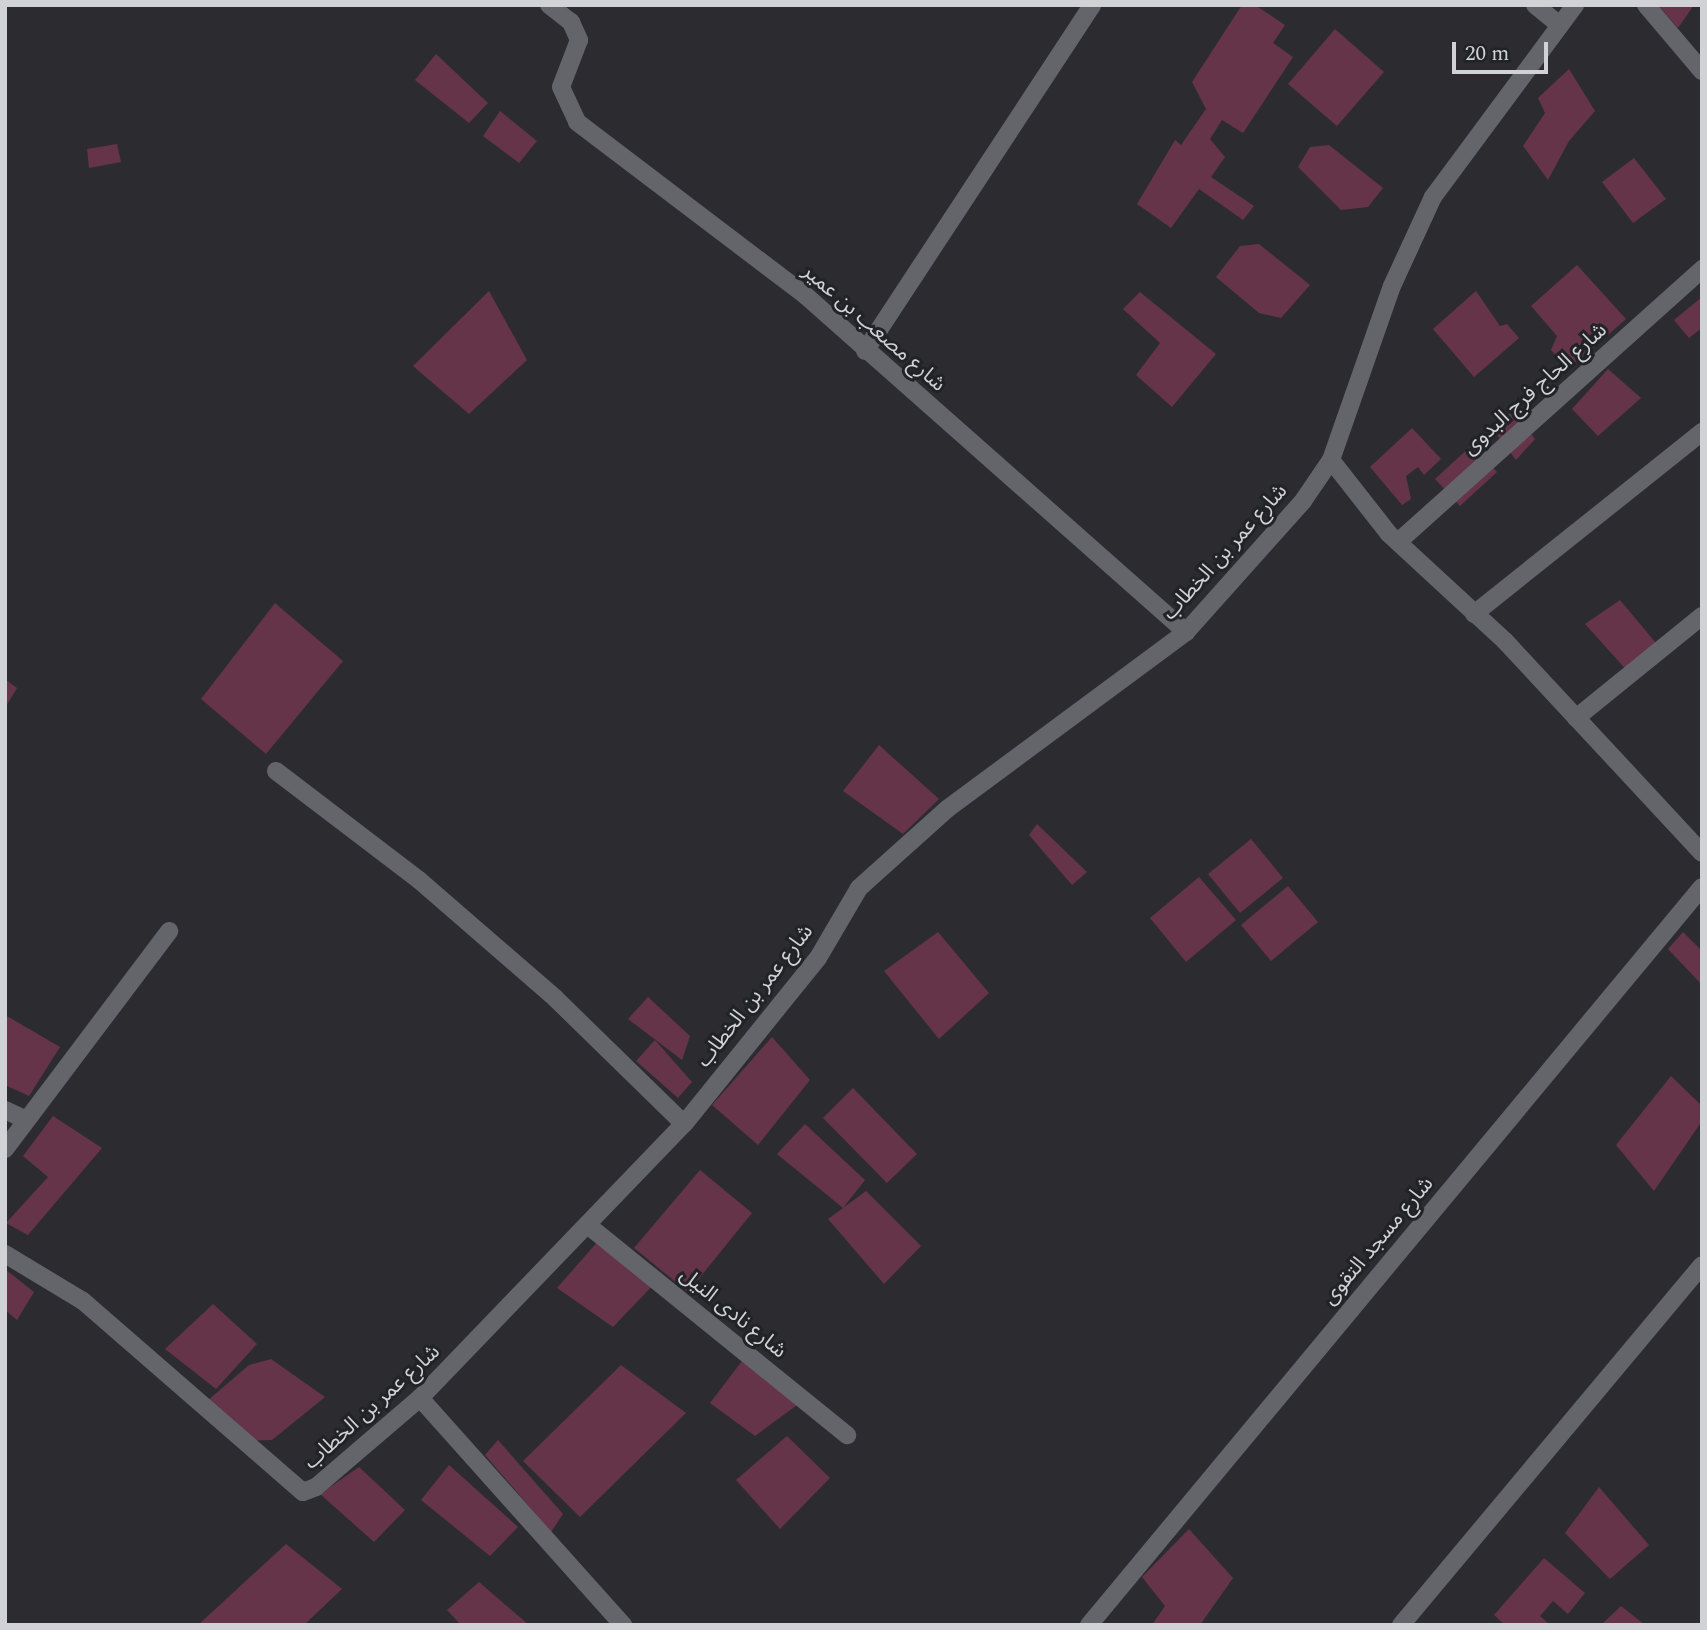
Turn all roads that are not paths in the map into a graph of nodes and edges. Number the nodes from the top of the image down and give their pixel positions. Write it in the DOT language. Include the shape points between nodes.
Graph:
graph roads {
  1 [pos="549,5"];
  2 [pos="1092,5"];
  3 [pos="1535,5"];
  4 [pos="1575,5"];
  5 [pos="1646,5"];
  6 [pos="1560,25"];
  7 [pos="1702,71"];
  8 [pos="1702,268"];
  9 [pos="865,351"];
  10 [pos="1702,432"];
  11 [pos="1331,460"];
  12 [pos="1398,542"];
  13 [pos="1474,614"];
  14 [pos="1702,616"];
  15 [pos="1186,632"];
  16 [pos="1576,718"];
  17 [pos="276,771"];
  18 [pos="1702,853"];
  19 [pos="1702,887"];
  20 [pos="169,932"];
  21 [pos="5,1111"];
  22 [pos="26,1120"];
  23 [pos="684,1124"];
  24 [pos="5,1149"];
  25 [pos="590,1227"];
  26 [pos="5,1254"];
  27 [pos="1702,1265"];
  28 [pos="420,1398"];
  29 [pos="847,1435"];
  30 [pos="623,1625"];
  31 [pos="1089,1625"];
  32 [pos="1401,1625"];
  1 -- 9 [label="street, شارع مصعب بن عمير" via="571,22 578,56 561,87 577,122 805,295"];
  2 -- 9 [label="street"];
  3 -- 6 [label="street"];
  4 -- 6 [label="street, شارع عمر بن الخطاب"];
  5 -- 7 [label="street"];
  6 -- 11 [label="street, شارع عمر بن الخطاب" via="1433,197 1392,286"];
  8 -- 12 [label="street, شارع الحاج فرج البدوى"];
  9 -- 15 [label="street, شارع مصعب بن عمير"];
  10 -- 13 [label="street"];
  11 -- 12 [label="street"];
  11 -- 15 [label="street, شارع عمر بن الخطاب" via="1303,500"];
  12 -- 13 [label="street"];
  13 -- 16 [label="street"];
  14 -- 16 [label="street"];
  15 -- 23 [label="street, شارع عمر بن الخطاب" via="947,809 859,888 818,958"];
  16 -- 18 [label="street"];
  17 -- 23 [label="street" via="419,880 555,998"];
  19 -- 31 [label="street, شارع مسجد التقوى"];
  20 -- 22 [label="street"];
  21 -- 22 [label="street"];
  22 -- 24 [label="street"];
  23 -- 25 [label="street, شارع عمر بن الخطاب"];
  25 -- 28 [label="street, شارع عمر بن الخطاب"];
  25 -- 29 [label="street, شارع نادى النيل"];
  26 -- 28 [label="street, شارع عمر بن الخطاب" via="83,1301 303,1492"];
  27 -- 32 [label="street"];
  28 -- 30 [label="street"];
}
